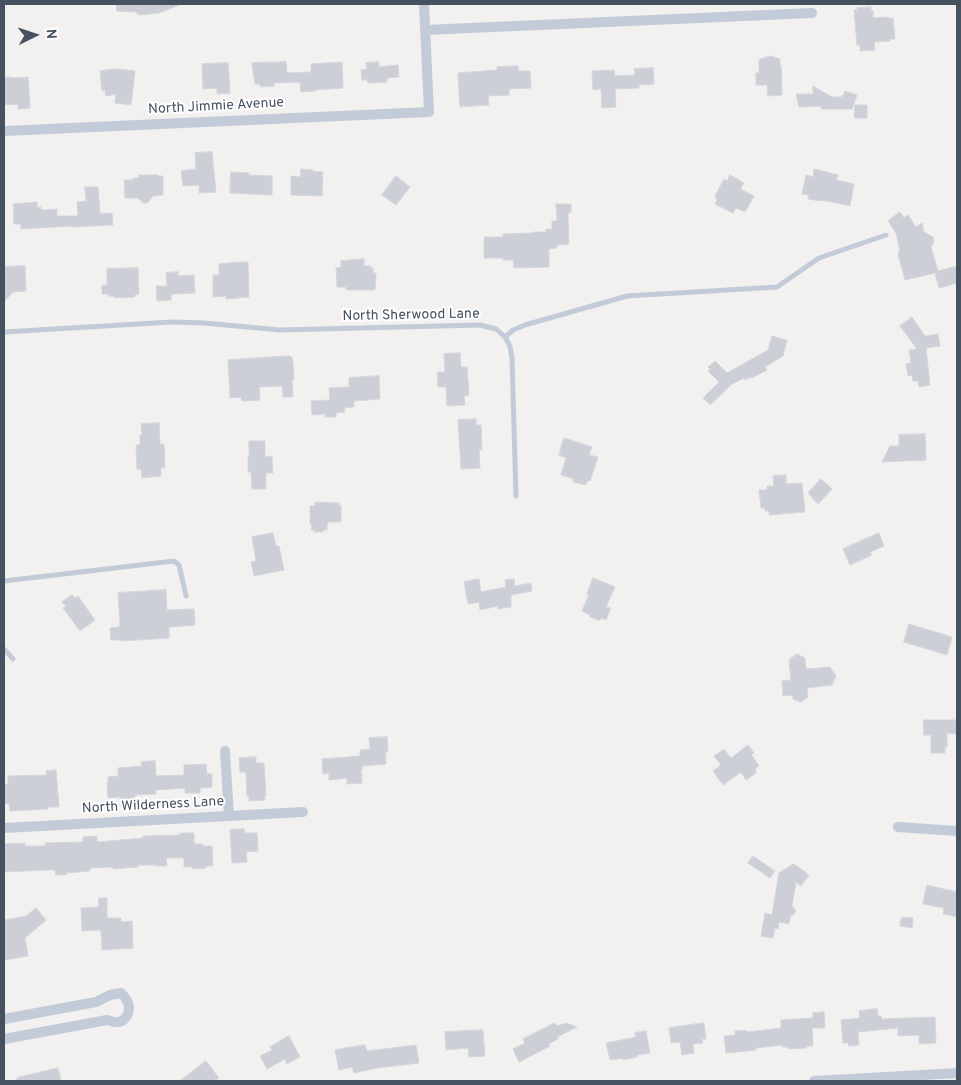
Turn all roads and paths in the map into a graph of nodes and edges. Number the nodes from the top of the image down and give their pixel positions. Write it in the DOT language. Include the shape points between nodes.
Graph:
graph roads {
  1 [pos="424,4"];
  2 [pos="812,13"];
  3 [pos="425,30"];
  4 [pos="4,130"];
  5 [pos="886,235"];
  6 [pos="4,332"];
  7 [pos="506,337"];
  8 [pos="516,496"];
  9 [pos="4,581"];
  10 [pos="186,596"];
  11 [pos="4,649"];
  12 [pos="13,659"];
  13 [pos="225,751"];
  14 [pos="304,812"];
  15 [pos="229,816"];
  16 [pos="898,827"];
  17 [pos="4,828"];
  18 [pos="957,831"];
  19 [pos="4,1019"];
  20 [pos="4,1039"];
  21 [pos="957,1073"];
  22 [pos="814,1081"];
  1 -- 3 [label="street"];
  2 -- 3 [label="street"];
  3 -- 4 [label="street, North Jimmie Avenue" via="429,112"];
  5 -- 7 [label="lane" via="819,258 777,287 627,296 525,325"];
  6 -- 7 [label="lane, North Sherwood Lane" via="172,322 280,330 480,325 496,329"];
  7 -- 8 [label="lane" via="512,358"];
  9 -- 10 [label="lane" via="174,561 179,565"];
  11 -- 12 [label="lane"];
  13 -- 15 [label="street"];
  14 -- 15 [label="street, North Wilderness Lane"];
  15 -- 17 [label="street, North Wilderness Lane"];
  16 -- 18 [label="street"];
  19 -- 20 [label="street" via="96,1002 121,993 129,1009 128,1015 118,1022 107,1020"];
  21 -- 22 [label="street"];
}
